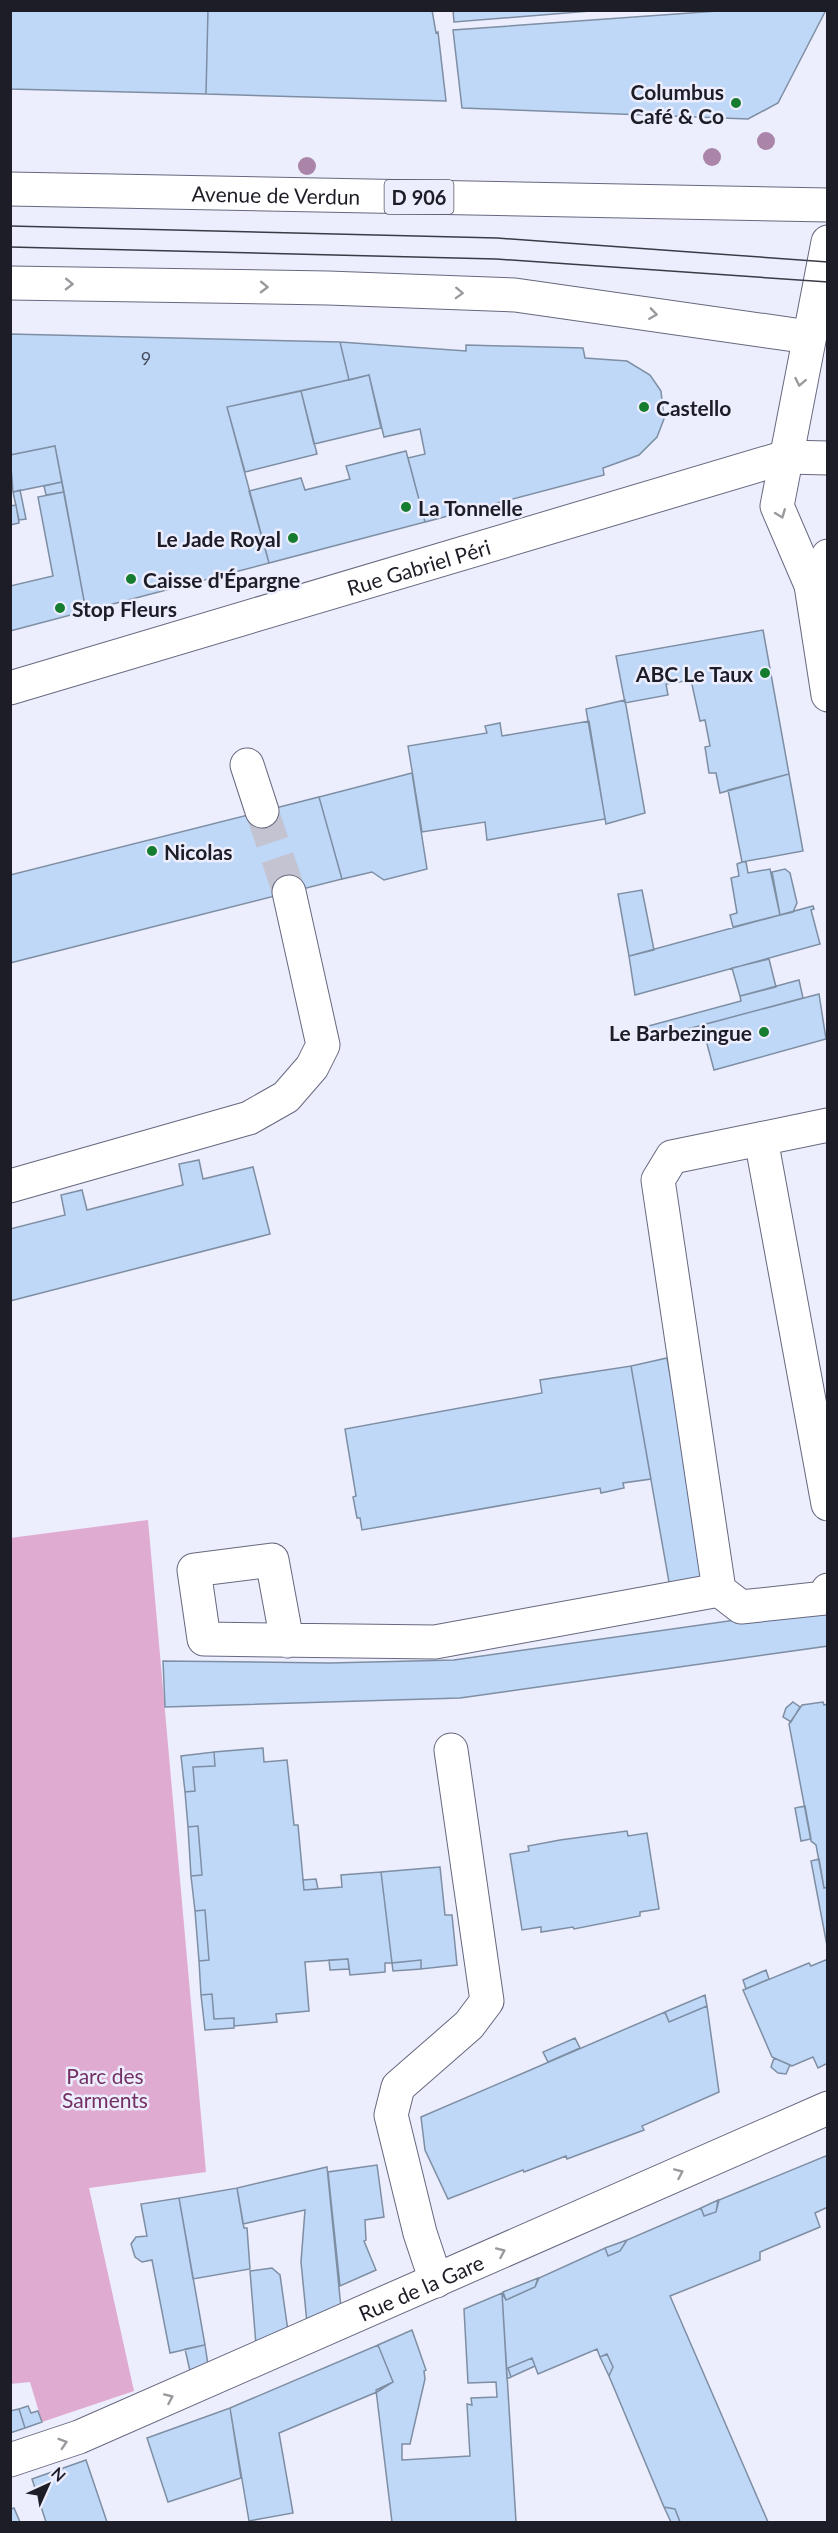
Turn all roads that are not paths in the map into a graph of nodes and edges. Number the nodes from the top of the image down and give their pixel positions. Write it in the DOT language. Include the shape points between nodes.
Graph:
graph roads {
  1 [pos="10,189"];
  2 [pos="828,205"];
  3 [pos="828,242"];
  4 [pos="10,283"];
  5 [pos="808,337"];
  6 [pos="786,458"];
  7 [pos="828,458"];
  8 [pos="828,556"];
  9 [pos="812,585"];
  10 [pos="10,688"];
  11 [pos="828,695"];
  12 [pos="248,765"];
  13 [pos="262,811"];
  14 [pos="289,892"];
  15 [pos="828,1125"];
  16 [pos="760,1139"];
  17 [pos="10,1186"];
  18 [pos="828,1504"];
  19 [pos="719,1590"];
  20 [pos="828,1590"];
  21 [pos="286,1641"];
  22 [pos="451,1750"];
  23 [pos="828,2108"];
  24 [pos="436,2281"];
  25 [pos="10,2460"];
  1 -- 2 [label="street, Avenue de Verdun / D 906"];
  3 -- 5 [label="street"];
  4 -- 5 [label="street, one-way" via="515,295"];
  5 -- 6 [label="street, one-way"];
  6 -- 7 [label="street, Rue Gabriel Péri"];
  6 -- 9 [label="street, one-way" via="777,506"];
  6 -- 10 [label="street, Rue Gabriel Péri"];
  8 -- 9 [label="street"];
  9 -- 11 [label="street"];
  12 -- 13 [label="street"];
  14 -- 17 [label="street" via="323,1045 312,1067 286,1097 249,1118"];
  15 -- 16 [label="street"];
  16 -- 18 [label="street"];
  16 -- 19 [label="street" via="672,1157 658,1180"];
  19 -- 20 [label="street" via="741,1607 825,1598"];
  19 -- 21 [label="street" via="435,1642"];
  22 -- 24 [label="street" via="487,2001 469,2025 398,2087 391,2115"];
  24 -- 23 [label="street, Rue de la Gare, one-way"];
  25 -- 24 [label="street, Rue de la Gare, one-way" via="79,2437"];
}
